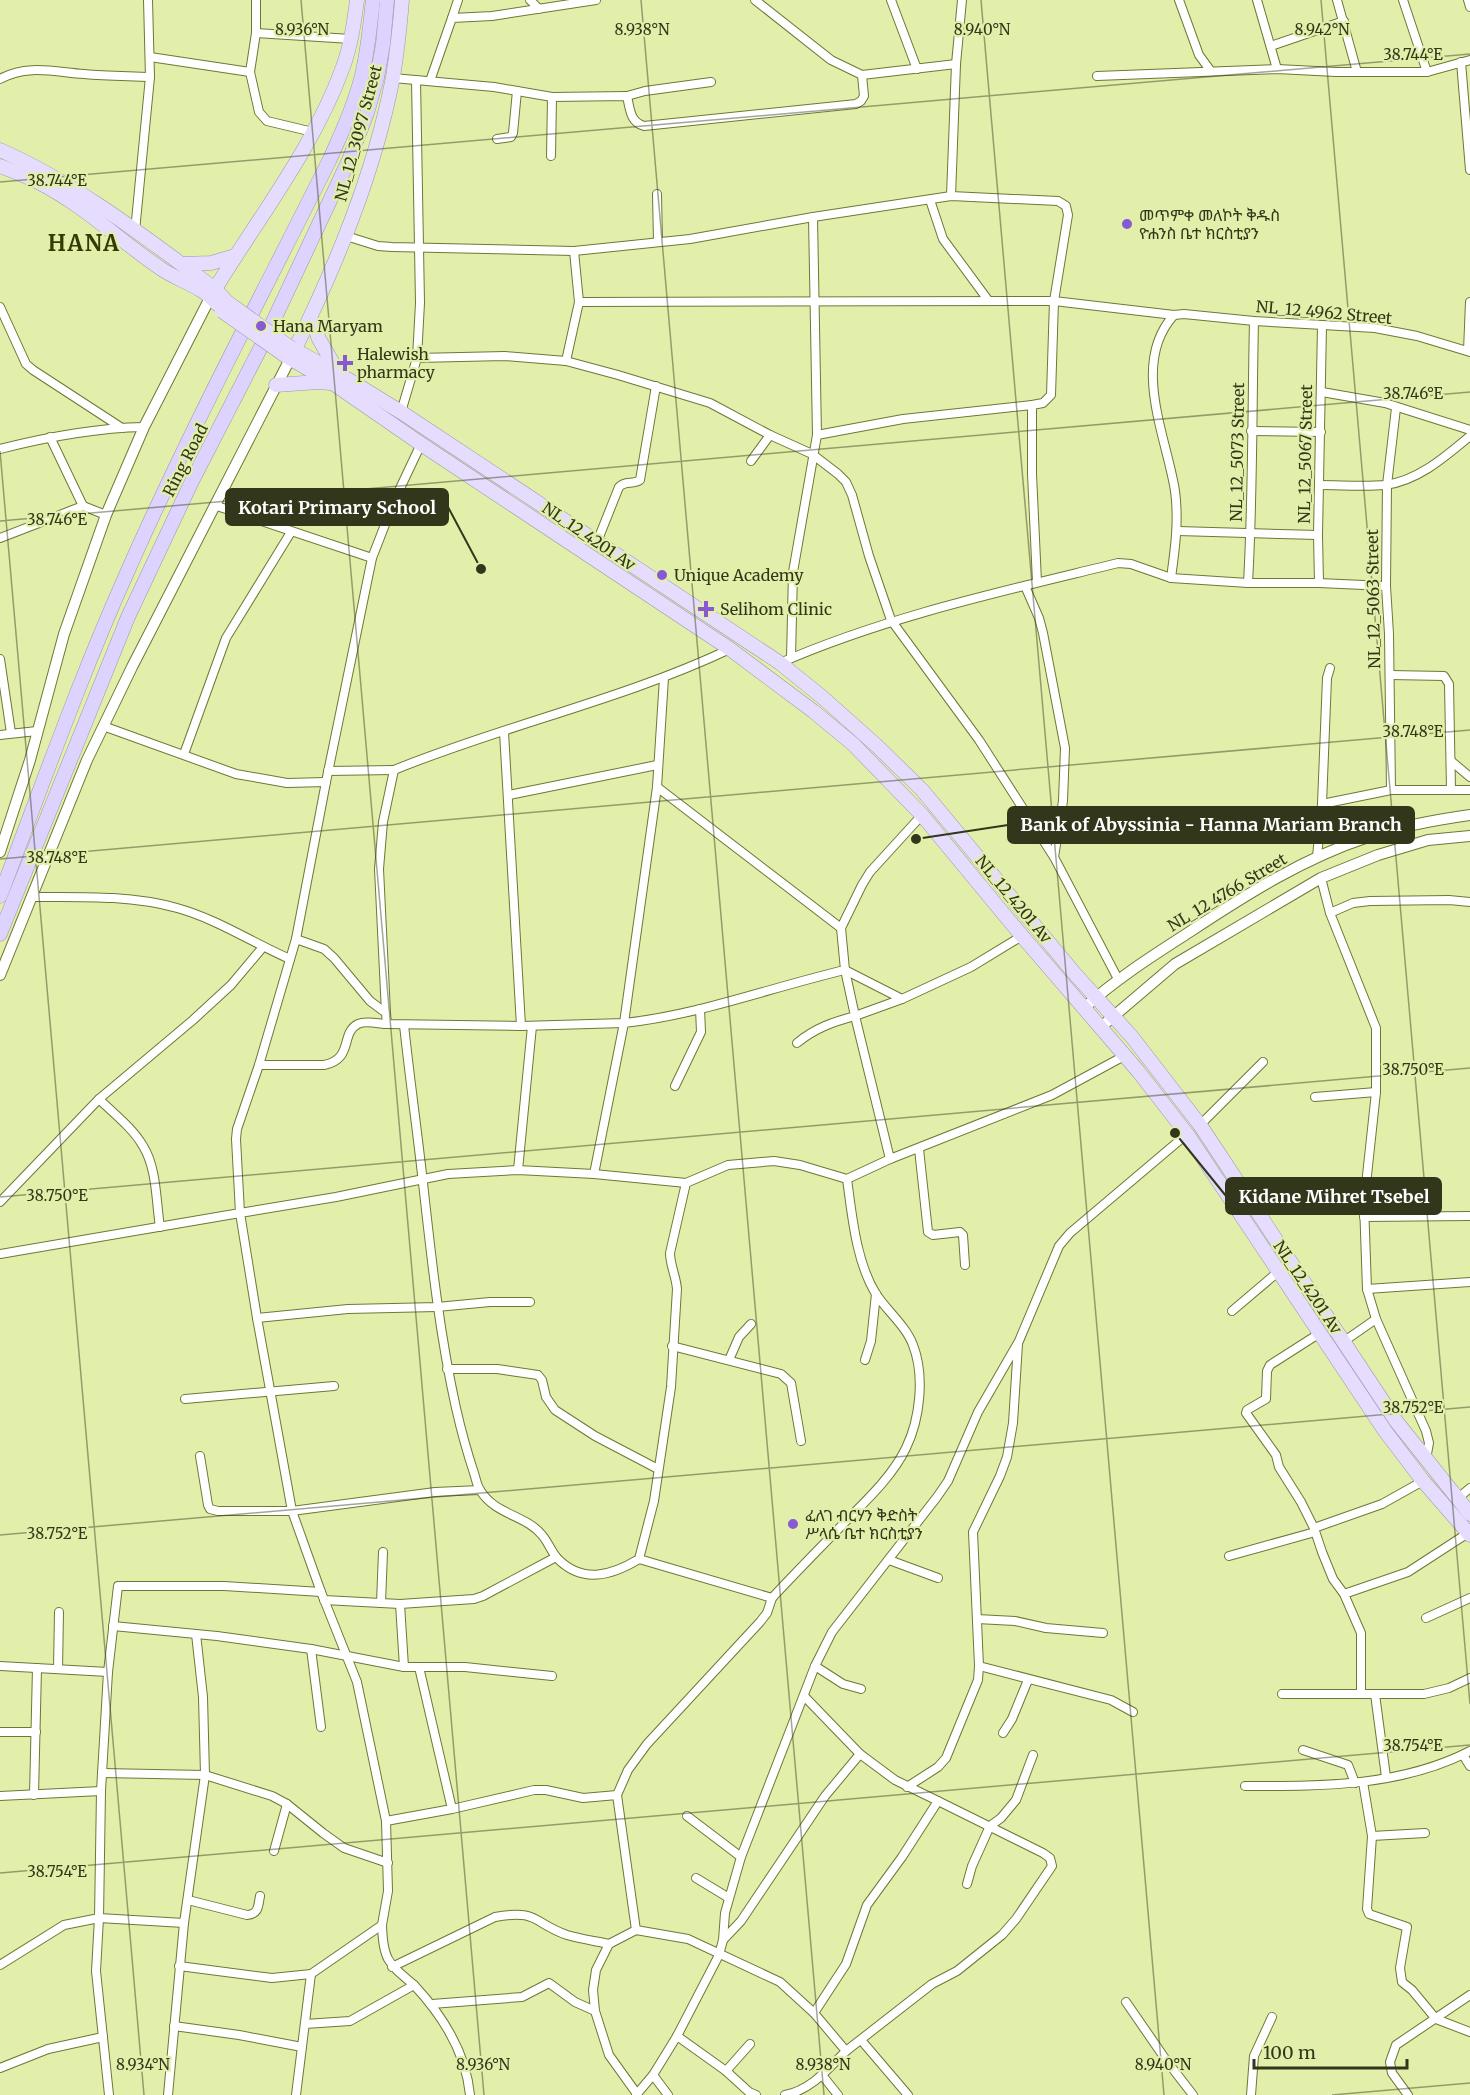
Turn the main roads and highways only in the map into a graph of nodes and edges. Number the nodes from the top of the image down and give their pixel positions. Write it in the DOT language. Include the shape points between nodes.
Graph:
graph roads {
  1 [pos="357,0"];
  2 [pos="373,0"];
  3 [pos="387,0"];
  4 [pos="402,0"];
  5 [pos="0,150"];
  6 [pos="0,166"];
  7 [pos="235,256"];
  8 [pos="182,264"];
  9 [pos="212,292"];
  10 [pos="311,318"];
  11 [pos="290,353"];
  12 [pos="337,379"];
  13 [pos="276,385"];
  14 [pos="0,896"];
  15 [pos="0,934"];
  16 [pos="1470,1514"];
  17 [pos="1469,1534"];
  1 -- 7 [label="main road" via="351,39 326,108 289,174"];
  2 -- 14 [label="highway, Ring Road" via="362,77 348,117 126,575"];
  3 -- 15 [label="highway, Ring Road" via="377,78 349,160 128,617"];
  4 -- 10 [label="main road, NL_12_3097 Street" via="393,78 368,170"];
  5 -- 8 [label="main road" via="84,194"];
  6 -- 9 [label="main road" via="39,183 78,207 177,279"];
  7 -- 8 [label="main road" via="211,263"];
  7 -- 9 [label="main road"];
  8 -- 9 [label="main road"];
  9 -- 11 [label="main road, bridge" via="224,307"];
  10 -- 11 [label="main road, NL_12_3097 Street"];
  10 -- 12 [label="main road"];
  11 -- 12 [label="main road"];
  12 -- 13 [label="main road"];
  12 -- 16 [label="main road, NL_12_4201 Av" via="401,412 785,661 922,790 1140,1046 1200,1125 1396,1420"];
  12 -- 17 [label="main road, NL_12_4201 Av" via="421,444 730,649 853,744 922,815 1187,1134 1385,1431"];
}
